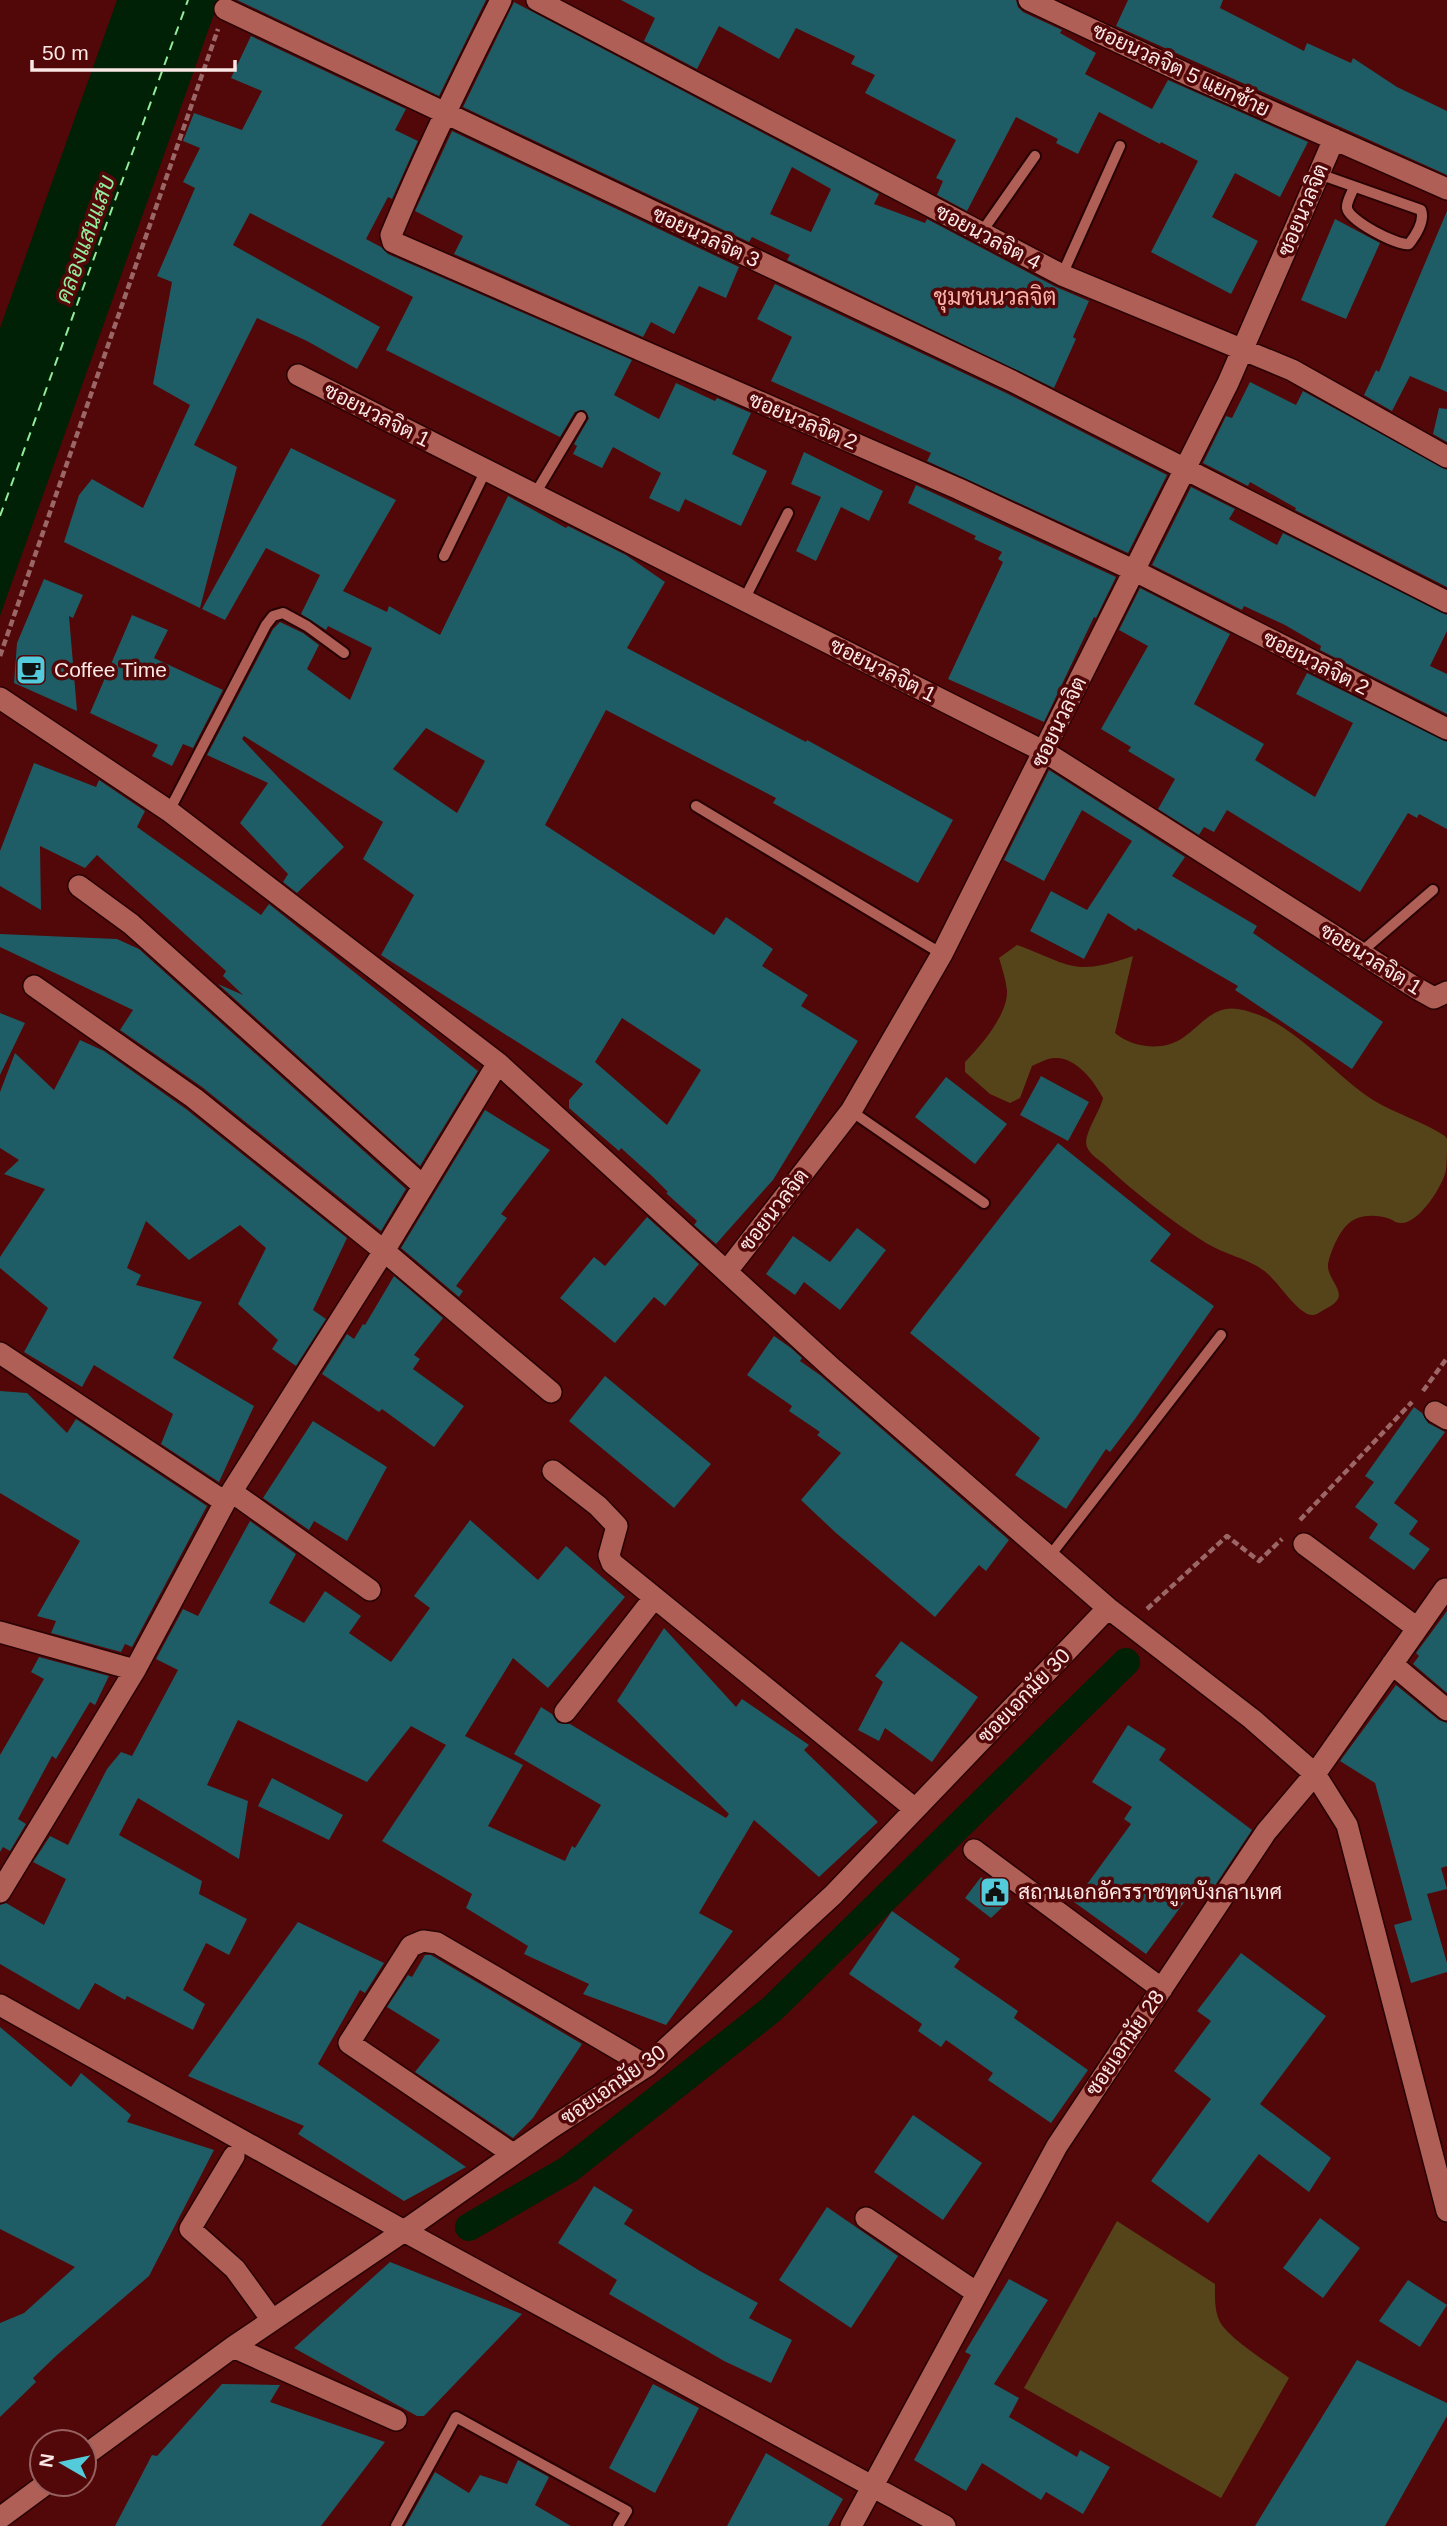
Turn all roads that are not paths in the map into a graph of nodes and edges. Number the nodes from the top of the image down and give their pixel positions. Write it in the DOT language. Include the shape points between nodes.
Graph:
graph roads {
  1 [pos="501,0"];
  2 [pos="537,0"];
  3 [pos="1029,0"];
  4 [pos="225,9"];
  5 [pos="444,113"];
  6 [pos="1334,139"];
  7 [pos="1120,146"];
  8 [pos="1035,156"];
  9 [pos="1319,174"];
  10 [pos="1354,187"];
  11 [pos="1447,189"];
  12 [pos="981,233"];
  13 [pos="1062,275"];
  14 [pos="1243,348"];
  15 [pos="298,374"];
  16 [pos="581,417"];
  17 [pos="1447,457"];
  18 [pos="1185,468"];
  19 [pos="486,470"];
  20 [pos="535,494"];
  21 [pos="788,513"];
  22 [pos="444,556"];
  23 [pos="1133,570"];
  24 [pos="744,600"];
  25 [pos="1447,602"];
  26 [pos="344,653"];
  27 [pos="0,698"];
  28 [pos="1447,729"];
  29 [pos="1045,752"];
  30 [pos="696,806"];
  31 [pos="169,811"];
  32 [pos="79,886"];
  33 [pos="1433,890"];
  34 [pos="1360,953"];
  35 [pos="942,954"];
  36 [pos="34,986"];
  37 [pos="1447,992"];
  38 [pos="498,1063"];
  39 [pos="851,1111"];
  40 [pos="424,1186"];
  41 [pos="984,1203"];
  42 [pos="384,1251"];
  43 [pos="726,1271"];
  44 [pos="1221,1335"];
  45 [pos="0,1353"];
  46 [pos="551,1392"];
  47 [pos="553,1471"];
  48 [pos="228,1497"];
  49 [pos="1296,1538"];
  50 [pos="1049,1557"];
  51 [pos="1445,1589"];
  52 [pos="370,1591"];
  53 [pos="654,1598"];
  54 [pos="1108,1608"];
  55 [pos="1417,1628"];
  56 [pos="0,1632"];
  57 [pos="1392,1664"];
  58 [pos="135,1670"];
  59 [pos="1447,1710"];
  60 [pos="565,1712"];
  61 [pos="1315,1774"];
  62 [pos="915,1809"];
  63 [pos="974,1850"];
  64 [pos="0,1892"];
  65 [pos="1162,1989"];
  66 [pos="0,2005"];
  67 [pos="647,2066"];
  68 [pos="513,2154"];
  69 [pos="233,2156"];
  70 [pos="1447,2211"];
  71 [pos="866,2218"];
  72 [pos="404,2231"];
  73 [pos="978,2293"];
  74 [pos="272,2320"];
  75 [pos="233,2347"];
  76 [pos="396,2420"];
  77 [pos="98,2446"];
  78 [pos="873,2486"];
  79 [pos="28,2497"];
  80 [pos="0,2518"];
  81 [pos="397,2526"];
  82 [pos="618,2526"];
  83 [pos="851,2526"];
  84 [pos="945,2526"];
  1 -- 5 [label="street, ซอยนวลจิต 2"];
  2 -- 12 [label="street, ซอยนวลจิต 4"];
  3 -- 6 [label="street, ซอยนวลจิต 5 แยกซ้าย"];
  4 -- 5 [label="street, ซอยนวลจิต 3"];
  5 -- 18 [label="street, ซอยนวลจิต 3" via="1012,381"];
  5 -- 23 [label="street, ซอยนวลจิต 2" via="391,235 400,247 959,489"];
  6 -- 9 [label="street, ซอยนวลจิต"];
  6 -- 11 [label="street, ซอยนวลจิต 5 แยกซ้าย"];
  7 -- 13 [label="lane"];
  8 -- 12 [label="lane"];
  9 -- 10 [label="lane"];
  9 -- 14 [label="street, ซอยนวลจิต"];
  10 -- 10 [label="lane" via="1421,210 1423,216 1409,244 1377,232 1348,212"];
  12 -- 13 [label="street, ซอยนวลจิต 4"];
  13 -- 14 [label="street, ซอยนวลจิต 4"];
  14 -- 17 [label="street, ซอยนวลจิต 4" via="1292,370"];
  14 -- 18 [label="street, ซอยนวลจิต"];
  15 -- 19 [label="street, ซอยนวลจิต 1"];
  16 -- 20 [label="lane"];
  18 -- 23 [label="street, ซอยนวลจิต"];
  18 -- 25 [label="street, ซอยนวลจิต 3"];
  19 -- 20 [label="street, ซอยนวลจิต 1"];
  19 -- 22 [label="lane"];
  20 -- 24 [label="street, ซอยนวลจิต 1"];
  21 -- 24 [label="lane"];
  23 -- 28 [label="street, ซอยนวลจิต 2"];
  23 -- 29 [label="street, ซอยนวลจิต"];
  24 -- 29 [label="street, ซอยนวลจิต 1"];
  26 -- 31 [label="lane" via="283,613 273,615"];
  27 -- 31 [label="street"];
  29 -- 34 [label="street, ซอยนวลจิต 1"];
  29 -- 35 [label="street, ซอยนวลจิต"];
  30 -- 35 [label="lane"];
  31 -- 38 [label="street"];
  32 -- 40 [label="street" via="131,924"];
  33 -- 34 [label="lane"];
  34 -- 37 [label="street, ซอยนวลจิต 1" via="1434,998"];
  35 -- 39 [label="street, ซอยนวลจิต"];
  36 -- 42 [label="street" via="194,1098"];
  38 -- 40 [label="street"];
  38 -- 43 [label="street"];
  39 -- 41 [label="lane"];
  39 -- 43 [label="street, ซอยนวลจิต"];
  40 -- 42 [label="street"];
  42 -- 46 [label="street"];
  42 -- 48 [label="street"];
  43 -- 50 [label="street"];
  44 -- 50 [label="lane"];
  45 -- 48 [label="street"];
  47 -- 53 [label="street" via="617,1526 609,1560"];
  48 -- 52 [label="street"];
  48 -- 58 [label="street"];
  49 -- 55 [label="street"];
  50 -- 54 [label="street"];
  51 -- 55 [label="street, ซอยเอกมัย 28"];
  53 -- 60 [label="street"];
  53 -- 62 [label="street"];
  54 -- 61 [label="street"];
  54 -- 62 [label="street, ซอยเอกมัย 30"];
  55 -- 57 [label="street, ซอยเอกมัย 28"];
  56 -- 58 [label="street"];
  57 -- 59 [label="street"];
  57 -- 61 [label="street, ซอยเอกมัย 28"];
  58 -- 64 [label="street"];
  61 -- 65 [label="street, ซอยเอกมัย 28" via="1266,1832"];
  61 -- 70 [label="street" via="1347,1825"];
  62 -- 67 [label="street, ซอยเอกมัย 30" via="833,1895"];
  63 -- 65 [label="street"];
  65 -- 73 [label="street, ซอยเอกมัย 28" via="1057,2147"];
  66 -- 72 [label="street"];
  67 -- 68 [label="street, ซอยเอกมัย 30"];
  67 -- 68 [label="street" via="437,1943 423,1941 411,1946 349,2043"];
  68 -- 72 [label="street, ซอยเอกมัย 30"];
  69 -- 74 [label="street" via="190,2229 235,2269"];
  71 -- 73 [label="street"];
  72 -- 74 [label="street, ซอยเอกมัย 30"];
  72 -- 78 [label="street"];
  73 -- 78 [label="street, ซอยเอกมัย 28"];
  74 -- 75 [label="street, ซอยเอกมัย 30"];
  75 -- 76 [label="street"];
  75 -- 77 [label="street, ซอยเอกมัย 30"];
  78 -- 83 [label="street, ซอยเอกมัย 28"];
  78 -- 84 [label="street"];
  79 -- 80 [label="street"];
  81 -- 82 [label="lane" via="456,2417 626,2511"];
}
